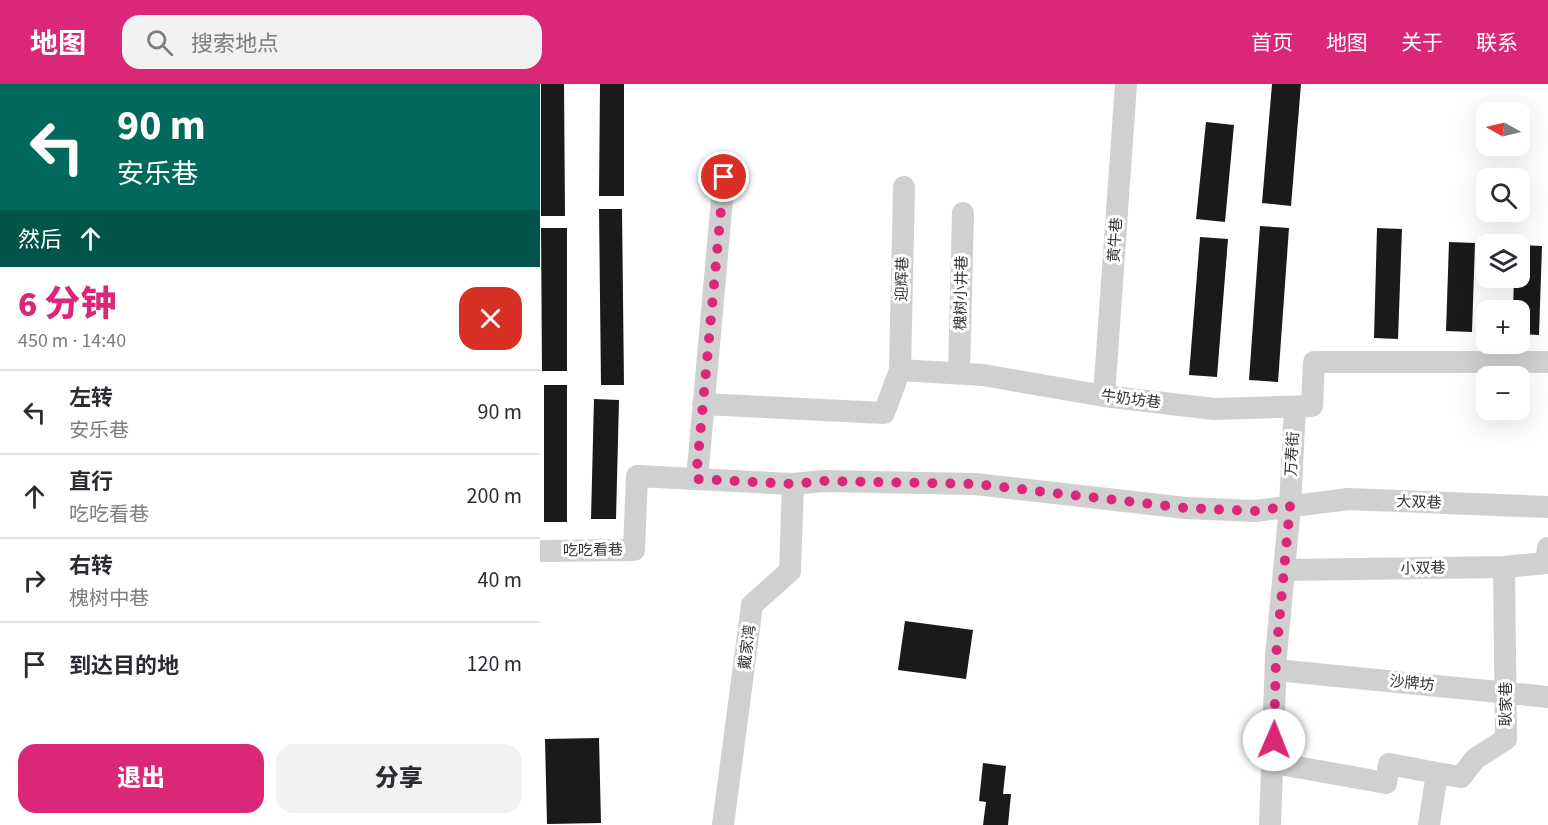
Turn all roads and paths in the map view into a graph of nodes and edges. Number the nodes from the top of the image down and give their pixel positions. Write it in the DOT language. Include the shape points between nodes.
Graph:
graph roads {
  1 [pos="1126,84"];
  2 [pos="724,177"];
  3 [pos="904,187"];
  4 [pos="963,213"];
  5 [pos="1548,362"];
  6 [pos="900,370"];
  7 [pos="959,373"];
  8 [pos="1104,396"];
  9 [pos="703,404"];
  10 [pos="1294,407"];
  11 [pos="696,479"];
  12 [pos="793,484"];
  13 [pos="1290,506"];
  14 [pos="1548,507"];
  15 [pos="1548,548"];
  16 [pos="540,551"];
  17 [pos="1504,567"];
  18 [pos="1284,570"];
  19 [pos="1276,670"];
  20 [pos="1506,692"];
  21 [pos="1548,697"];
  22 [pos="1274,763"];
  23 [pos="1437,773"];
  24 [pos="723,825"];
  25 [pos="1270,825"];
  26 [pos="1429,825"];
  1 -- 8 [label="lane, 黄牛巷"];
  2 -- 9 [label="lane"];
  3 -- 6 [label="lane, 迎辉巷"];
  4 -- 7 [label="lane, 槐树小井巷"];
  5 -- 10 [label="lane" via="1314,362 1312,406"];
  6 -- 7 [label="lane, 牛奶坊巷"];
  6 -- 9 [label="lane" via="884,413"];
  7 -- 8 [label="lane, 牛奶坊巷"];
  8 -- 10 [label="lane, 牛奶坊巷" via="1214,409"];
  9 -- 11 [label="lane"];
  10 -- 13 [label="lane, 万寿街"];
  11 -- 12 [label="lane, 吃吃看巷"];
  11 -- 16 [label="lane, 吃吃看巷" via="638,476 634,550"];
  12 -- 13 [label="lane, 大双巷" via="975,484 1186,508 1255,511"];
  12 -- 24 [label="lane, 戴家湾" via="790,571 752,604"];
  13 -- 14 [label="lane, 大双巷" via="1348,499"];
  13 -- 18 [label="lane, 万寿街"];
  15 -- 17 [label="lane, 小双巷" via="1546,563"];
  17 -- 18 [label="lane, 小双巷"];
  17 -- 20 [label="lane, 耿家巷"];
  18 -- 19 [label="lane, 万寿街"];
  19 -- 20 [label="lane, 沙牌坊"];
  19 -- 22 [label="lane, 万寿街"];
  20 -- 21 [label="lane, 沙牌坊"];
  20 -- 23 [label="lane, 耿家巷" via="1506,739 1474,759 1461,777"];
  22 -- 23 [label="lane" via="1386,783 1389,764"];
  22 -- 25 [label="lane, 万寿街"];
  23 -- 26 [label="lane"];
}
